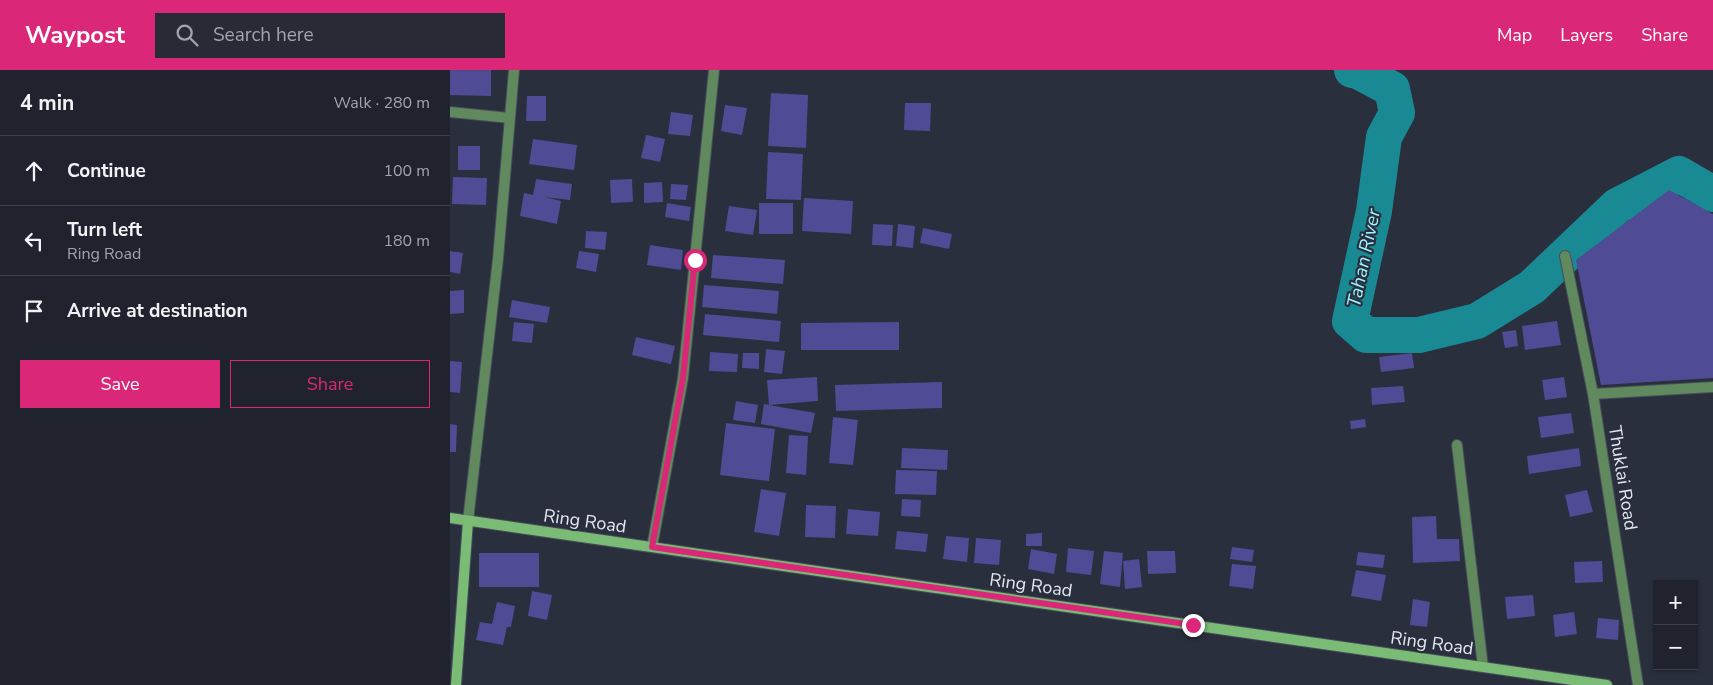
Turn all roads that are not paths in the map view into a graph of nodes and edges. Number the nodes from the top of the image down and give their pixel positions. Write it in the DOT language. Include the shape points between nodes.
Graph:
graph roads {
  1 [pos="514,70"];
  2 [pos="714,70"];
  3 [pos="450,112"];
  4 [pos="510,118"];
  5 [pos="1565,256"];
  6 [pos="1713,387"];
  7 [pos="1593,394"];
  8 [pos="1458,445"];
  9 [pos="450,518"];
  10 [pos="468,521"];
  11 [pos="652,547"];
  12 [pos="1483,667"];
  13 [pos="456,685"];
  14 [pos="1607,685"];
  15 [pos="1638,685"];
  1 -- 4 [label="street"];
  2 -- 11 [label="street" via="683,378"];
  3 -- 4 [label="street"];
  4 -- 10 [label="street" via="498,259"];
  5 -- 7 [label="street, Thuklai Road"];
  6 -- 7 [label="street"];
  7 -- 15 [label="street, Thuklai Road"];
  8 -- 12 [label="street"];
  9 -- 10 [label="street, Ring Road"];
  10 -- 11 [label="street, Ring Road"];
  10 -- 13 [label="street"];
  11 -- 12 [label="street, Ring Road"];
  12 -- 14 [label="street, Ring Road"];
}
